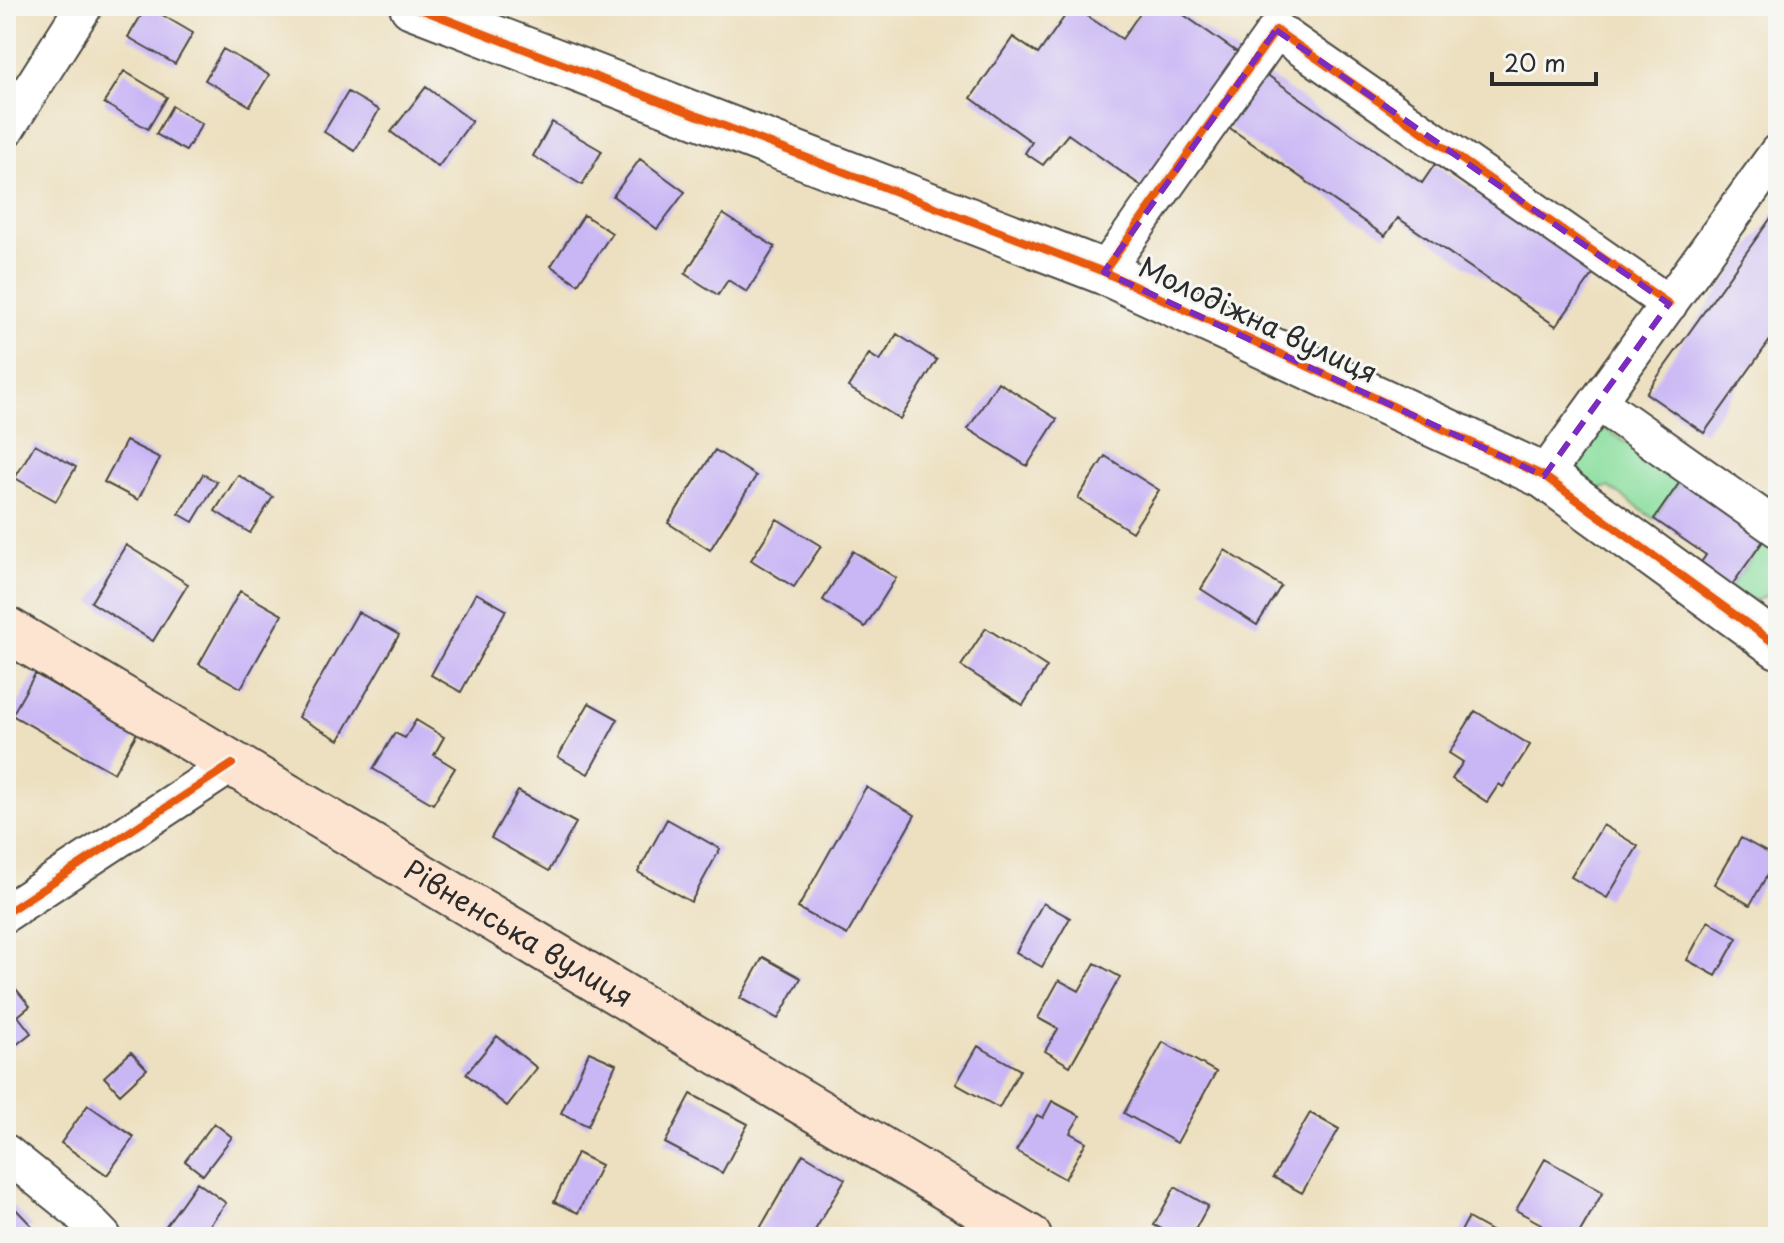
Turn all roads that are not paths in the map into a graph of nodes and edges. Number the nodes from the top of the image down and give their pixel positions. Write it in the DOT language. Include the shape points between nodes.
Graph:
graph roads {
  1 [pos="84,6"];
  2 [pos="412,6"];
  3 [pos="6,129"];
  4 [pos="1778,152"];
  5 [pos="1104,272"];
  6 [pos="1669,304"];
  7 [pos="1598,402"];
  8 [pos="1544,476"];
  9 [pos="1778,529"];
  10 [pos="6,629"];
  11 [pos="1775,634"];
  12 [pos="232,764"];
  13 [pos="6,913"];
  14 [pos="6,1153"];
  15 [pos="103,1237"];
  16 [pos="1029,1237"];
  1 -- 3 [label="street"];
  2 -- 5 [label="street, Молодіжна вулиця"];
  4 -- 6 [label="street"];
  5 -- 6 [label="street" via="1276,30"];
  5 -- 8 [label="street, Молодіжна вулиця"];
  6 -- 7 [label="street"];
  7 -- 8 [label="street"];
  7 -- 9 [label="street"];
  8 -- 11 [label="street, Молодіжна вулиця"];
  10 -- 12 [label="main road, Рівненська вулиця"];
  12 -- 13 [label="street"];
  12 -- 16 [label="main road, Рівненська вулиця"];
  14 -- 15 [label="street"];
}
